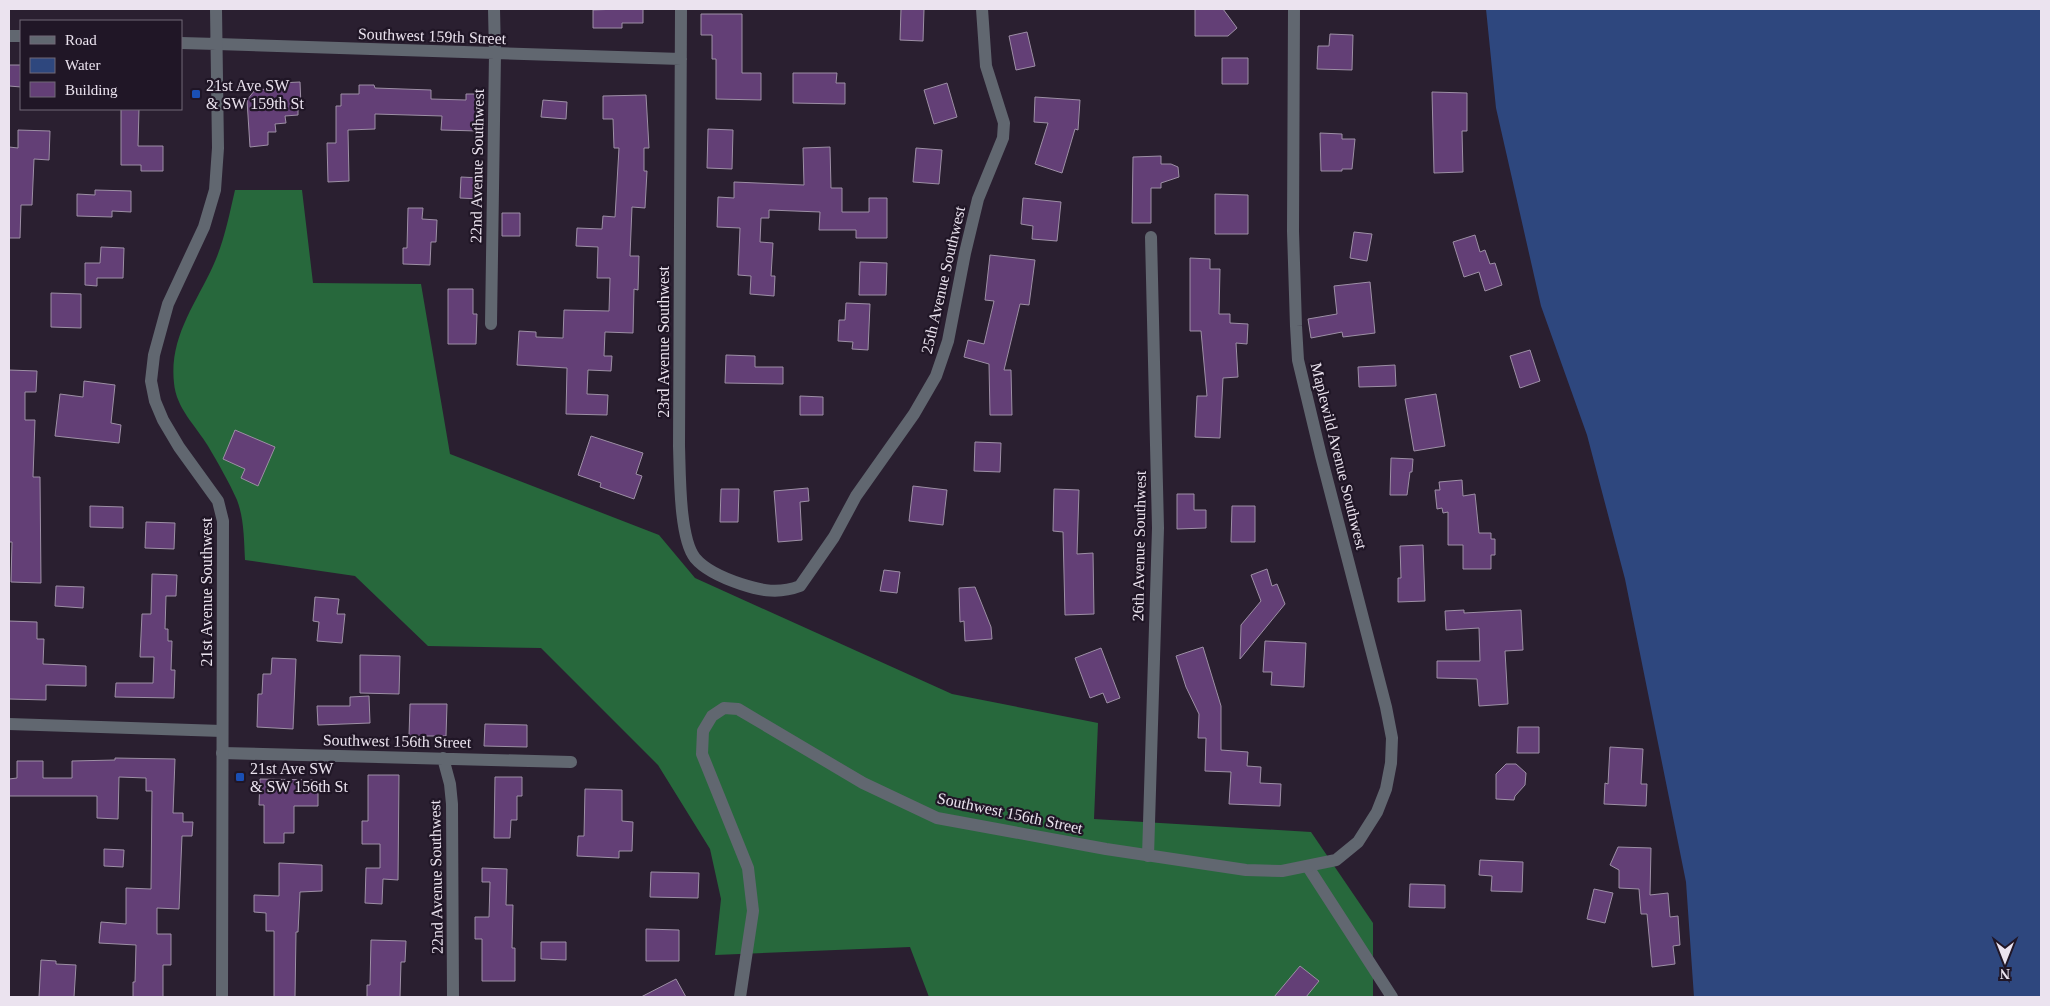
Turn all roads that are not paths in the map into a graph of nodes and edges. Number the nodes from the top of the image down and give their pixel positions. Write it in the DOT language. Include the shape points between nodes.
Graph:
graph roads {
  1 [pos="216,9"];
  2 [pos="494,9"];
  3 [pos="681,9"];
  4 [pos="982,9"];
  5 [pos="1294,9"];
  6 [pos="182,43"];
  7 [pos="217,44"];
  8 [pos="495,54"];
  9 [pos="681,59"];
  10 [pos="1151,237"];
  11 [pos="491,324"];
  12 [pos="800,586"];
  13 [pos="9,724"];
  14 [pos="222,731"];
  15 [pos="222,753"];
  16 [pos="443,758"];
  17 [pos="571,762"];
  18 [pos="1148,856"];
  19 [pos="1308,867"];
  20 [pos="222,997"];
  21 [pos="453,997"];
  22 [pos="740,997"];
  23 [pos="1392,997"];
  1 -- 7 [label="street, 21st Avenue Southwest"];
  2 -- 8 [label="street, 22nd Avenue Southwest"];
  3 -- 9 [label="street, 23rd Avenue Southwest"];
  4 -- 12 [label="street, 25th Avenue Southwest" via="986,66 1004,123 1003,138 978,199 948,341 936,376 914,414 856,496 834,537"];
  5 -- 19 [label="street, Maplewild Avenue Southwest" via="1293,231 1298,360 1392,738 1386,789 1358,842 1336,860"];
  6 -- 7 [label="street, Southwest 159th Street"];
  7 -- 8 [label="street, Southwest 159th Street"];
  7 -- 14 [label="street, 21st Avenue Southwest" via="215,190 204,227 168,304 154,355 151,381 163,420 222,510"];
  8 -- 9 [label="street, Southwest 159th Street"];
  8 -- 11 [label="street, 22nd Avenue Southwest"];
  9 -- 12 [label="street, 23rd Avenue Southwest" via="679,446 681,511 687,538 695,558 730,580 776,592"];
  10 -- 18 [label="street, 26th Avenue Southwest" via="1158,528"];
  13 -- 14 [label="street"];
  14 -- 15 [label="street, 21st Avenue Southwest"];
  15 -- 16 [label="street, Southwest 156th Street"];
  15 -- 20 [label="street, 21st Avenue Southwest"];
  16 -- 17 [label="street, Southwest 156th Street"];
  16 -- 21 [label="street, 22nd Avenue Southwest" via="452,804"];
  18 -- 19 [label="street, Southwest 156th Street" via="1246,870 1282,871"];
  18 -- 22 [label="street, Southwest 156th Street" via="937,818 863,783 738,710 724,708 712,716 703,731 702,754 748,868 753,911"];
  19 -- 23 [label="street"];
}
